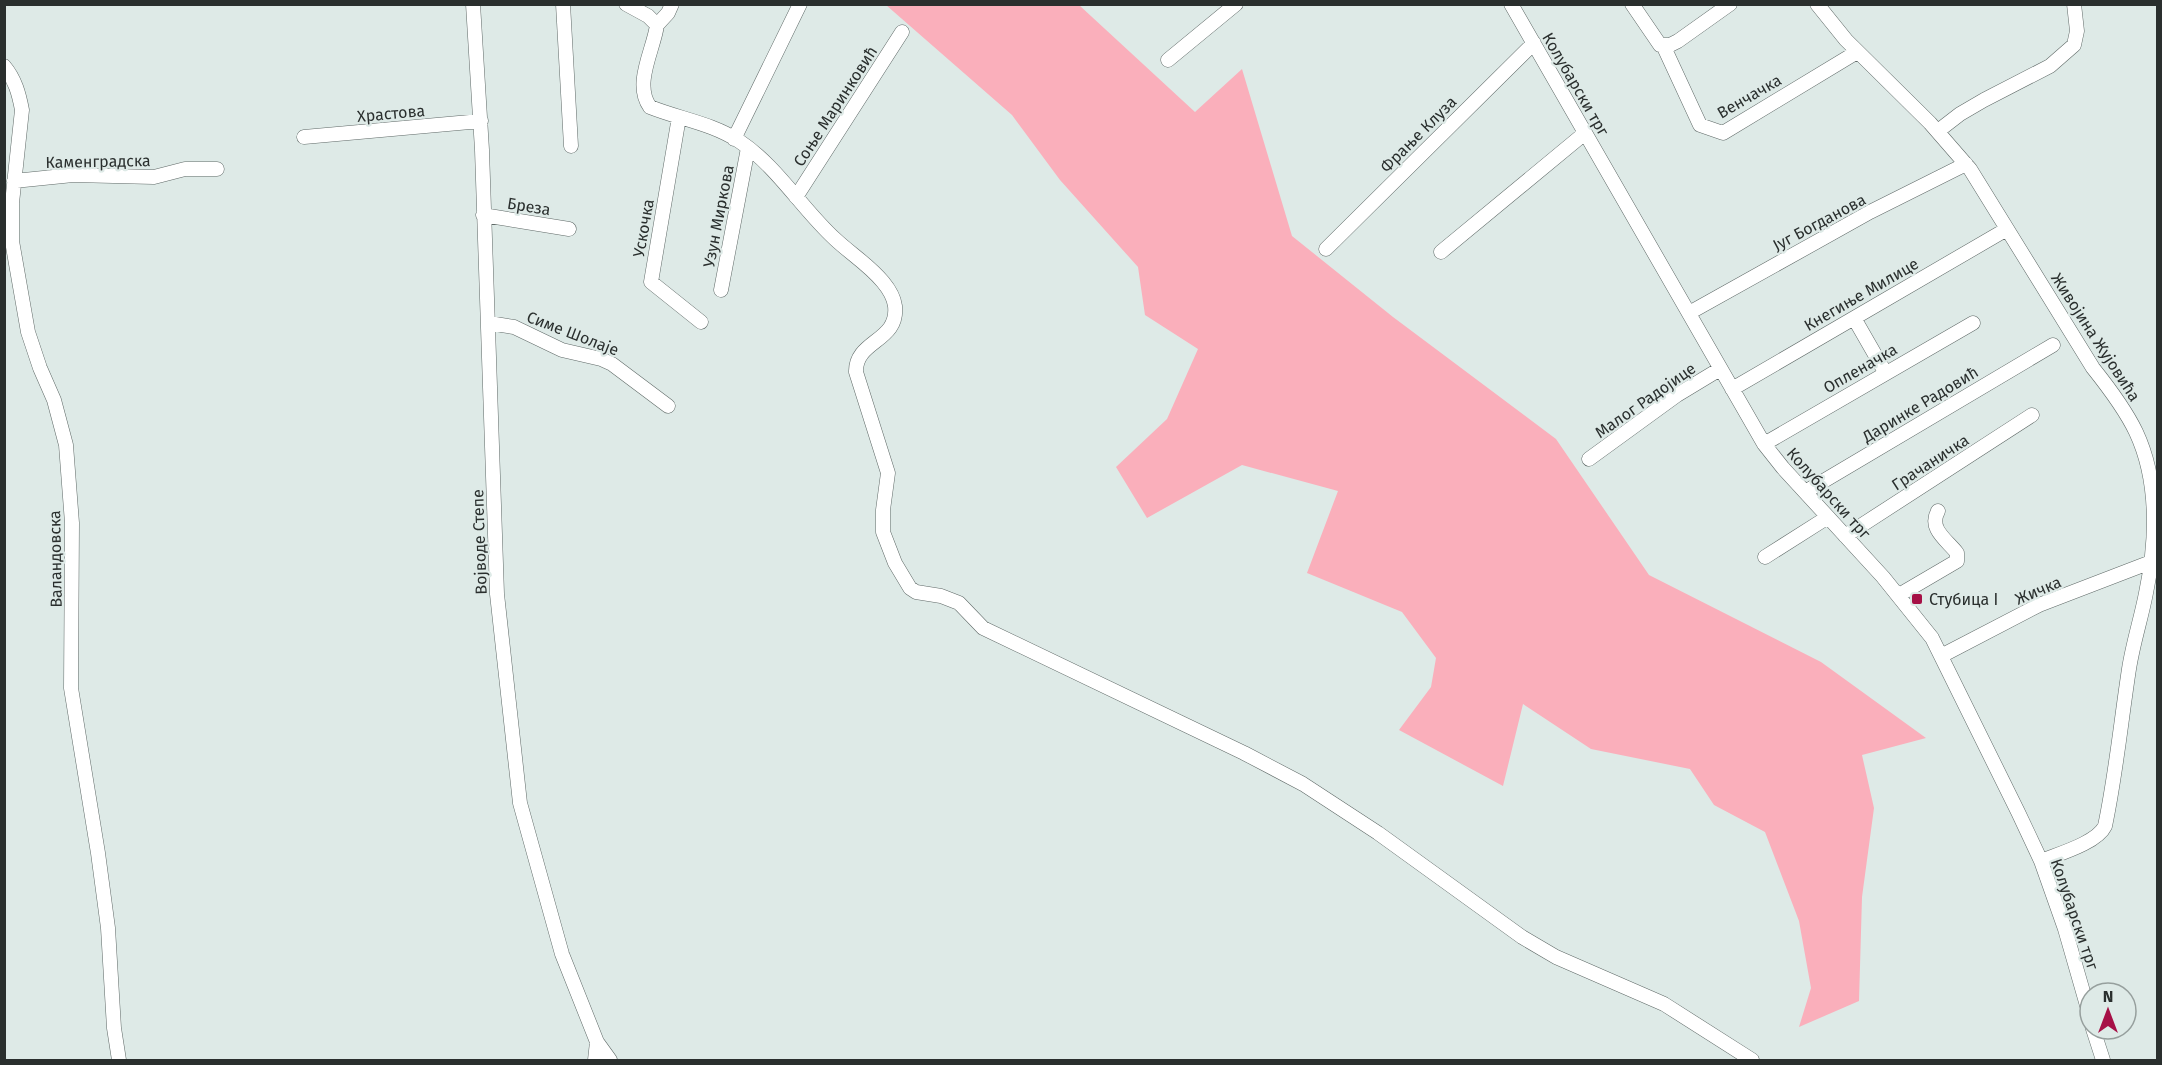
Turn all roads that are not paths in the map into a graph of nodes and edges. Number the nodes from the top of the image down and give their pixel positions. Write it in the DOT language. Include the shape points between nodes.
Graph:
graph roads {
  1 [pos="473,4"];
  2 [pos="563,4"];
  3 [pos="626,4"];
  4 [pos="672,4"];
  5 [pos="800,4"];
  6 [pos="1236,4"];
  7 [pos="1511,4"];
  8 [pos="1632,4"];
  9 [pos="1730,4"];
  10 [pos="1817,4"];
  11 [pos="2074,4"];
  12 [pos="657,25"];
  13 [pos="902,32"];
  14 [pos="1534,43"];
  15 [pos="1663,45"];
  16 [pos="1857,51"];
  17 [pos="1168,60"];
  18 [pos="4,66"];
  19 [pos="679,117"];
  20 [pos="481,121"];
  21 [pos="1938,131"];
  22 [pos="1585,133"];
  23 [pos="304,137"];
  24 [pos="734,138"];
  25 [pos="571,146"];
  26 [pos="748,148"];
  27 [pos="1966,164"];
  28 [pos="217,169"];
  29 [pos="14,181"];
  30 [pos="796,197"];
  31 [pos="483,215"];
  32 [pos="569,229"];
  33 [pos="2007,229"];
  34 [pos="1326,249"];
  35 [pos="1441,252"];
  36 [pos="721,290"];
  37 [pos="1689,313"];
  38 [pos="1854,318"];
  39 [pos="701,322"];
  40 [pos="489,323"];
  41 [pos="1973,323"];
  42 [pos="2053,345"];
  43 [pos="1720,369"];
  44 [pos="1886,372"];
  45 [pos="1732,389"];
  46 [pos="668,406"];
  47 [pos="2032,415"];
  48 [pos="1764,444"];
  49 [pos="1589,459"];
  50 [pos="1805,492"];
  51 [pos="1938,511"];
  52 [pos="1828,518"];
  53 [pos="1845,536"];
  54 [pos="1765,557"];
  55 [pos="2151,562"];
  56 [pos="1899,595"];
  57 [pos="1941,656"];
  58 [pos="2041,861"];
  59 [pos="2080,981"];
  60 [pos="2097,1041"];
  61 [pos="597,1042"];
  62 [pos="119,1060"];
  63 [pos="595,1060"];
  64 [pos="610,1060"];
  65 [pos="1752,1060"];
  66 [pos="2103,1060"];
  1 -- 20 [label="street, Војводе Степе"];
  2 -- 25 [label="street"];
  3 -- 12 [label="street"];
  4 -- 12 [label="street"];
  5 -- 24 [label="street"];
  6 -- 17 [label="street"];
  7 -- 14 [label="street, Колубарски трг"];
  8 -- 15 [label="street" via="1656,42"];
  9 -- 15 [label="street" via="1678,41"];
  10 -- 16 [label="street, Живојина Жујовића"];
  11 -- 21 [label="street" via="2074,45 2050,66 1984,100"];
  12 -- 19 [label="street" via="644,92 650,106"];
  13 -- 30 [label="street, Соње Маринковић"];
  14 -- 22 [label="street, Колубарски трг"];
  14 -- 34 [label="street, Фрање Клуза"];
  15 -- 16 [label="street, Венчачка" via="1700,125 1723,133"];
  16 -- 21 [label="street, Живојина Жујовића"];
  18 -- 29 [label="street, Валандовска" via="13,77 22,110"];
  19 -- 24 [label="street" via="706,124"];
  19 -- 39 [label="street, Ускочка" via="651,282"];
  20 -- 23 [label="street, Храстова"];
  20 -- 31 [label="street, Војводе Степе"];
  21 -- 27 [label="street, Живојина Жујовића"];
  22 -- 35 [label="street"];
  22 -- 37 [label="street, Колубарски трг"];
  24 -- 26 [label="street"];
  26 -- 30 [label="street"];
  26 -- 36 [label="street, Узун Миркова"];
  27 -- 33 [label="street, Живојина Жујовића"];
  27 -- 37 [label="street, Југ Богданова" via="1870,212"];
  28 -- 29 [label="street, Каменградска" via="185,169 154,177 73,176"];
  29 -- 62 [label="street, Валандовска" via="12,241 28,332 66,445 72,523 71,688 107,917"];
  30 -- 65 [label="street" via="835,239 877,275 895,302 894,322 860,356 856,372 888,473 883,532 910,588 959,603 982,628 1303,784 1378,832 1522,937 1556,957 1664,1004"];
  31 -- 32 [label="street, Бреза"];
  31 -- 40 [label="street, Војводе Степе"];
  33 -- 38 [label="street, Кнегиње Милице"];
  33 -- 55 [label="street, Живојина Жујовића" via="2136,432 2152,484"];
  37 -- 43 [label="street, Колубарски трг"];
  38 -- 44 [label="street"];
  38 -- 45 [label="street, Кнегиње Милице"];
  40 -- 46 [label="street, Симе Шолаје" via="514,327 562,350 612,364"];
  40 -- 61 [label="street, Војводе Степе" via="497,594 520,803 562,954"];
  41 -- 44 [label="street, Опленачка"];
  42 -- 50 [label="street, Даринке Радовић"];
  43 -- 45 [label="street, Колубарски трг"];
  43 -- 49 [label="street, Малог Радојице"];
  44 -- 48 [label="street, Опленачка"];
  45 -- 48 [label="street, Колубарски трг"];
  47 -- 53 [label="street, Грачаничка"];
  48 -- 50 [label="street, Колубарски трг"];
  50 -- 52 [label="street, Колубарски трг"];
  51 -- 56 [label="street" via="1936,527 1957,553 1957,561"];
  52 -- 53 [label="street, Колубарски трг"];
  52 -- 54 [label="street"];
  53 -- 56 [label="street, Колубарски трг"];
  55 -- 57 [label="street, Жичка" via="2039,605"];
  55 -- 58 [label="street, Живојина Жујовића" via="2131,659 2105,826 2094,838"];
  56 -- 57 [label="street, Колубарски трг"];
  57 -- 58 [label="street, Колубарски трг"];
  58 -- 59 [label="street, Колубарски трг"];
  60 -- 66 [label="street"];
  61 -- 63 [label="street"];
  61 -- 64 [label="street, Војводе Степе"];
}
